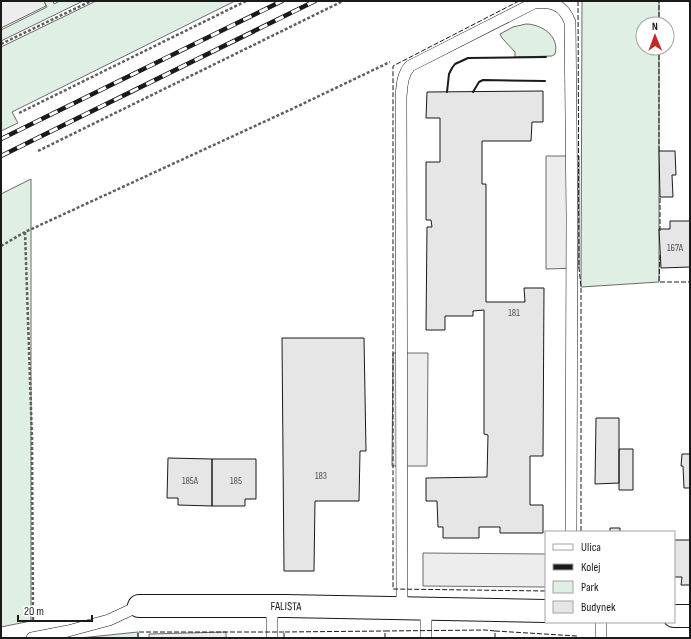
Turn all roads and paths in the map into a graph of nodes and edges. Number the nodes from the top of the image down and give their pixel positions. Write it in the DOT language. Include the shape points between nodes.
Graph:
graph roads {
  1 [pos="91,1"];
  2 [pos="246,1"];
  3 [pos="343,1"];
  4 [pos="1,44"];
  5 [pos="393,61"];
  6 [pos="19,113"];
  7 [pos="38,151"];
  8 [pos="25,232"];
  9 [pos="1,246"];
  10 [pos="571,531"];
  11 [pos="139,606"];
  12 [pos="272,606"];
  13 [pos="402,609"];
  14 [pos="426,609"];
  15 [pos="545,611"];
  16 [pos="675,616"];
  17 [pos="690,616"];
  18 [pos="33,623"];
  19 [pos="601,623"];
  20 [pos="32,638"];
  21 [pos="272,638"];
  22 [pos="426,638"];
  23 [pos="601,638"];
  1 -- 4 [label="path"];
  2 -- 6 [label="path"];
  3 -- 7 [label="path"];
  5 -- 8 [label="path"];
  8 -- 9 [label="path"];
  8 -- 18 [label="path" via="32,438"];
  10 -- 13 [label="lane" via="570,22 566,12 558,6 551,2 541,2 534,3 410,66 403,80"];
  11 -- 12 [label="street, FALISTA"];
  11 -- 20 [label="lane, FALISTA" via="109,620"];
  12 -- 13 [label="street, FALISTA"];
  12 -- 21 [label="lane"];
  13 -- 14 [label="street, FALISTA"];
  14 -- 15 [label="street, FALISTA"];
  14 -- 22 [label="lane"];
  16 -- 17 [label="street"];
  19 -- 23 [label="lane"];
}
